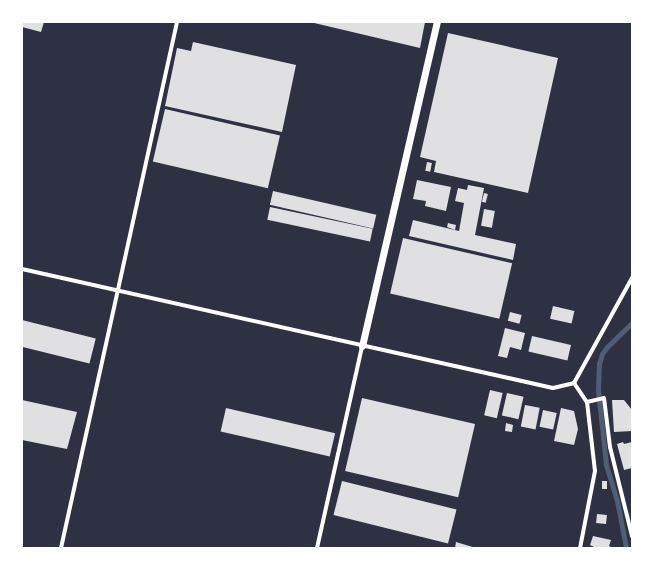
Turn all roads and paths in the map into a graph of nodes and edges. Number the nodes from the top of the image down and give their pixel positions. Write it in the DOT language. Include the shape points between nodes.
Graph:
graph roads {
  1 [pos="177,22"];
  2 [pos="437,22"];
  3 [pos="22,269"];
  4 [pos="632,278"];
  5 [pos="116,291"];
  6 [pos="362,346"];
  7 [pos="574,383"];
  8 [pos="587,402"];
  9 [pos="632,536"];
  10 [pos="61,548"];
  11 [pos="317,548"];
  12 [pos="580,548"];
  1 -- 5 [label="street"];
  2 -- 6 [label="street"];
  3 -- 5 [label="street"];
  4 -- 7 [label="street"];
  5 -- 6 [label="street"];
  5 -- 10 [label="street"];
  6 -- 7 [label="street" via="553,388"];
  6 -- 11 [label="street"];
  7 -- 8 [label="street"];
  8 -- 9 [label="street" via="604,398 610,447"];
  8 -- 12 [label="street" via="595,471"];
}
